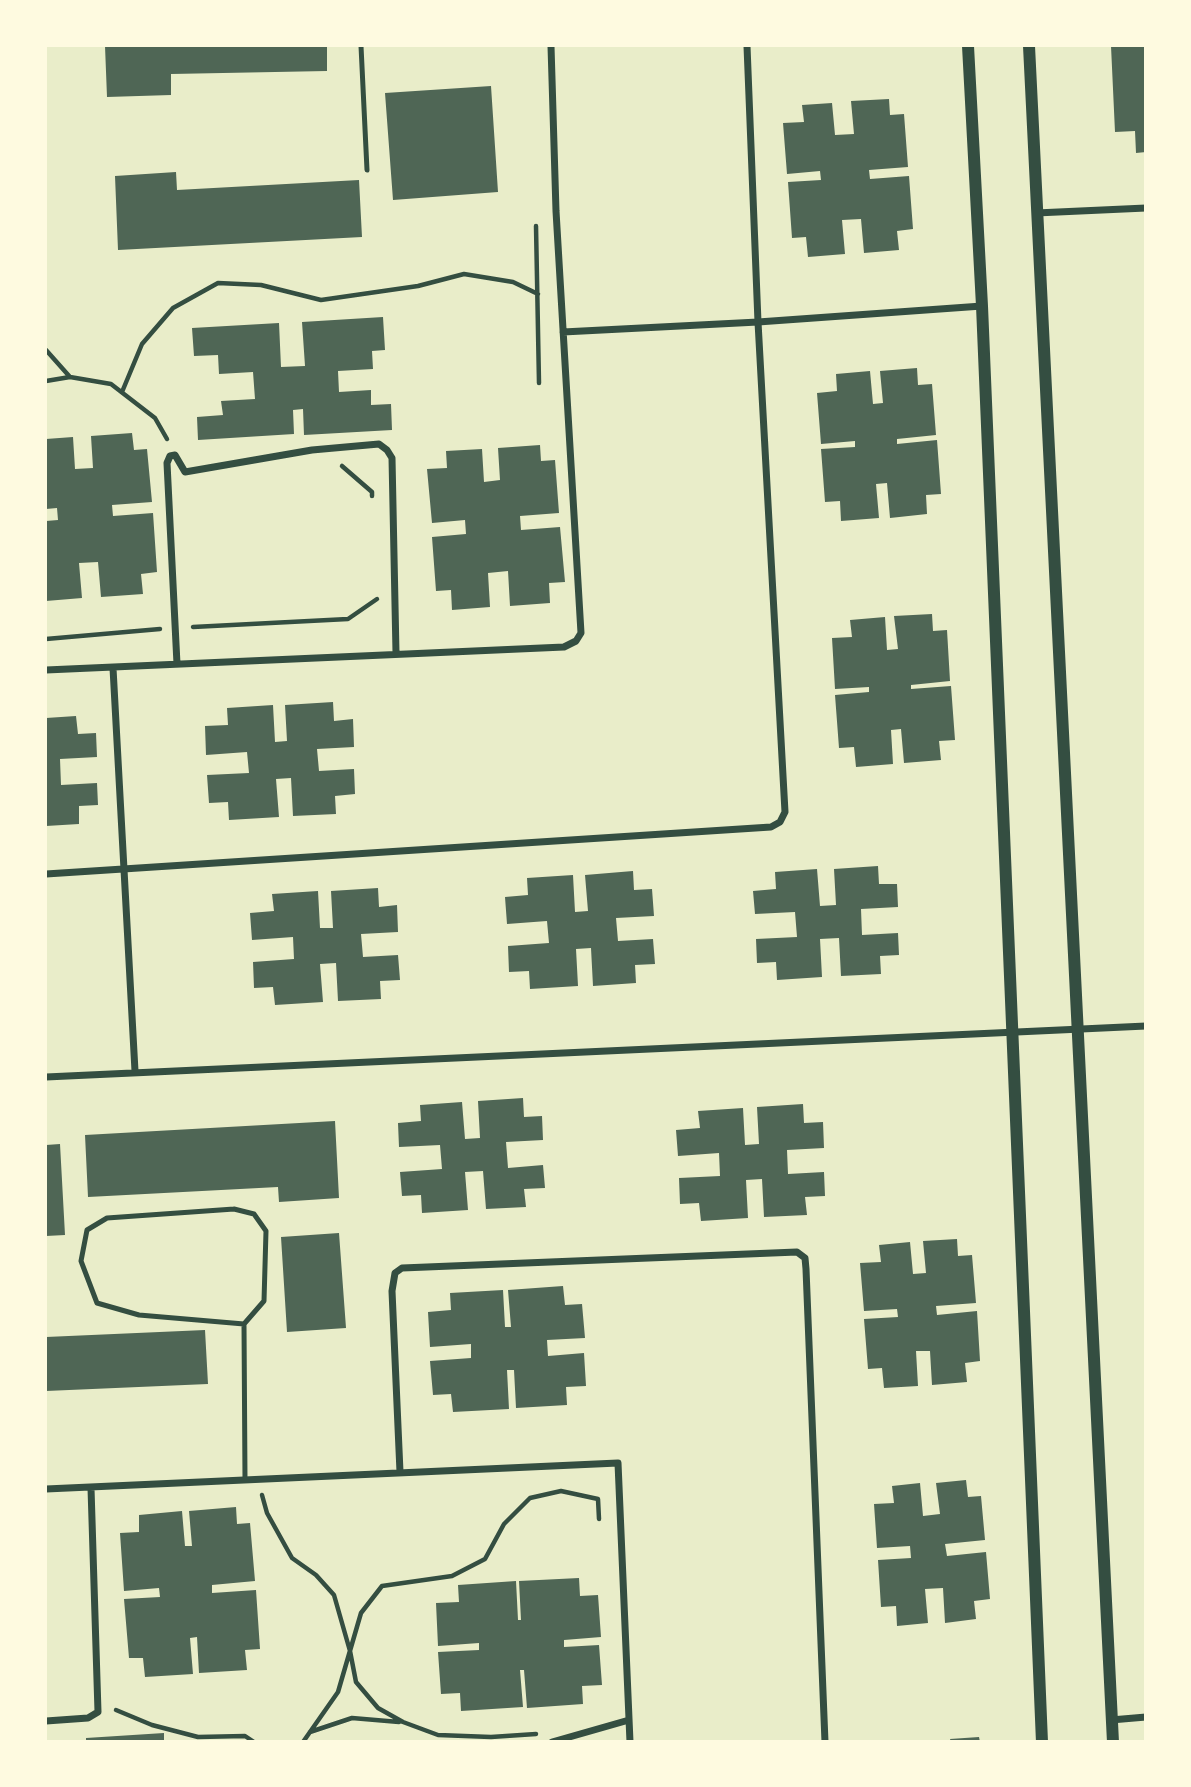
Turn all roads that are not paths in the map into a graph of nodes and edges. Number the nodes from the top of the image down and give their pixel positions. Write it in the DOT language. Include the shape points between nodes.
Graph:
graph roads {
  1 [pos="362,46"];
  2 [pos="551,46"];
  3 [pos="747,46"];
  4 [pos="968,46"];
  5 [pos="1029,46"];
  6 [pos="367,170"];
  7 [pos="1146,208"];
  8 [pos="1036,213"];
  9 [pos="982,306"];
  10 [pos="758,322"];
  11 [pos="563,332"];
  12 [pos="396,653"];
  13 [pos="177,664"];
  14 [pos="113,668"];
  15 [pos="46,670"];
  16 [pos="124,870"];
  17 [pos="46,874"];
  18 [pos="1146,1026"];
  19 [pos="1076,1029"];
  20 [pos="1013,1032"];
  21 [pos="135,1071"];
  22 [pos="46,1077"];
  23 [pos="244,1324"];
  24 [pos="400,1472"];
  25 [pos="245,1480"];
  26 [pos="91,1488"];
  27 [pos="46,1489"];
  28 [pos="1146,1717"];
  29 [pos="629,1720"];
  30 [pos="1111,1720"];
  31 [pos="46,1721"];
  32 [pos="552,1741"];
  33 [pos="629,1741"];
  34 [pos="825,1741"];
  35 [pos="1042,1741"];
  36 [pos="1113,1741"];
  1 -- 6 [label="lane"];
  2 -- 11 [label="street"];
  3 -- 10 [label="street"];
  4 -- 9 [label="street"];
  5 -- 8 [label="street"];
  7 -- 8 [label="street"];
  8 -- 19 [label="street"];
  9 -- 10 [label="street"];
  9 -- 20 [label="street"];
  10 -- 11 [label="street"];
  10 -- 16 [label="street" via="785,811 780,822 771,827"];
  11 -- 12 [label="street" via="581,633 564,647"];
  12 -- 13 [label="street"];
  12 -- 13 [label="street" via="392,458 379,444 312,450 185,472 175,455 170,456"];
  13 -- 14 [label="street"];
  14 -- 15 [label="street"];
  14 -- 16 [label="street"];
  16 -- 17 [label="street"];
  16 -- 21 [label="street"];
  18 -- 19 [label="street"];
  19 -- 20 [label="street"];
  19 -- 30 [label="street"];
  20 -- 21 [label="street"];
  20 -- 35 [label="street"];
  21 -- 22 [label="street"];
  23 -- 23 [label="lane" via="139,1315 97,1303 81,1261 87,1230 107,1218 234,1209 254,1214 266,1231 264,1301"];
  23 -- 25 [label="lane"];
  24 -- 25 [label="street"];
  24 -- 29 [label="street" via="618,1464"];
  24 -- 34 [label="street" via="391,1291 395,1273 402,1268 797,1252 805,1258"];
  25 -- 26 [label="street"];
  26 -- 27 [label="street"];
  26 -- 31 [label="street" via="98,1712 88,1718"];
  28 -- 30 [label="street"];
  29 -- 32 [label="street"];
  29 -- 33 [label="street"];
  30 -- 36 [label="street"];
}
